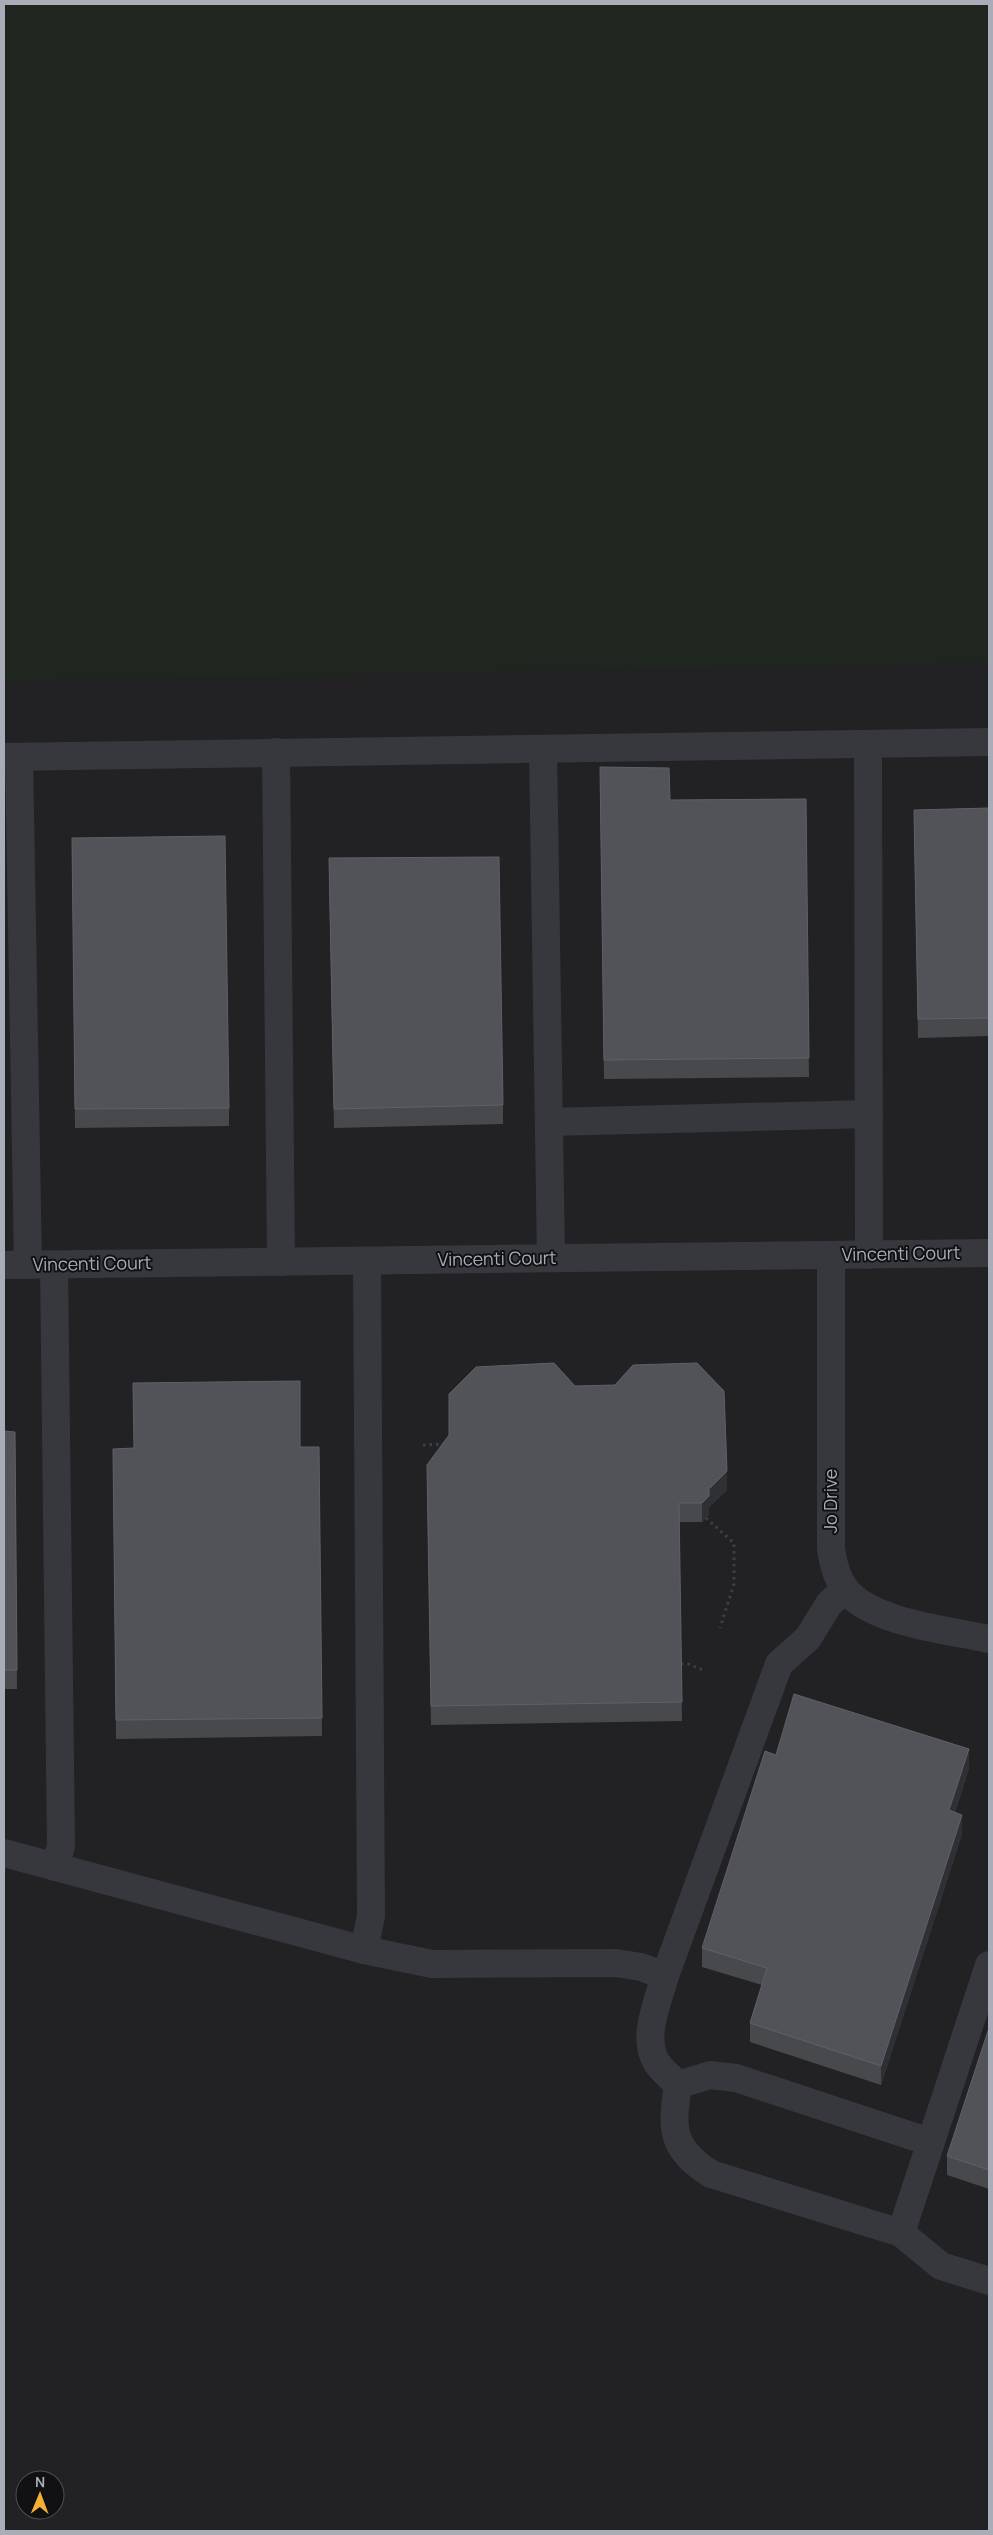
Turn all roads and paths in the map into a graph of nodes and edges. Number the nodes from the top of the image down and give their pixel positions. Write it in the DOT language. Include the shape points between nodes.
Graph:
graph roads {
  1 [pos="989,742"];
  2 [pos="868,744"];
  3 [pos="543,749"];
  4 [pos="276,752"];
  5 [pos="12,757"];
  6 [pos="869,1114"];
  7 [pos="549,1122"];
  8 [pos="989,1253"];
  9 [pos="831,1255"];
  10 [pos="869,1255"];
  11 [pos="551,1258"];
  12 [pos="367,1261"];
  13 [pos="280,1262"];
  14 [pos="29,1265"];
  15 [pos="449,1444"];
  16 [pos="423,1445"];
  17 [pos="706,1518"];
  18 [pos="845,1590"];
  19 [pos="720,1628"];
  20 [pos="989,1639"];
  21 [pos="681,1664"];
  22 [pos="706,1671"];
  23 [pos="4,1852"];
  24 [pos="55,1867"];
  25 [pos="364,1950"];
  26 [pos="989,1965"];
  27 [pos="665,1976"];
  28 [pos="678,2085"];
  29 [pos="930,2142"];
  30 [pos="900,2233"];
  31 [pos="989,2281"];
  1 -- 2 [label="street"];
  2 -- 3 [label="street"];
  2 -- 6 [label="street"];
  3 -- 4 [label="street"];
  3 -- 7 [label="street"];
  4 -- 5 [label="street"];
  4 -- 13 [label="street"];
  5 -- 14 [label="street"];
  6 -- 7 [label="street"];
  6 -- 10 [label="street"];
  7 -- 11 [label="street"];
  8 -- 10 [label="street, Vincenti Court"];
  9 -- 10 [label="street, Vincenti Court"];
  9 -- 11 [label="street, Vincenti Court"];
  9 -- 18 [label="street, Jo Drive" via="831,1549 834,1570"];
  11 -- 12 [label="street, Vincenti Court"];
  12 -- 13 [label="street, Vincenti Court"];
  12 -- 25 [label="street" via="370,1916"];
  13 -- 14 [label="street, Vincenti Court"];
  14 -- 24 [label="street" via="61,1846"];
  15 -- 16 [label="path"];
  17 -- 19 [label="path" via="734,1543 734,1584"];
  18 -- 20 [label="street, Jo Drive" via="886,1617"];
  18 -- 27 [label="street" via="829,1604 808,1638 779,1664"];
  21 -- 22 [label="path"];
  23 -- 24 [label="street"];
  24 -- 25 [label="street"];
  25 -- 27 [label="street" via="432,1964 616,1963 641,1967"];
  26 -- 29 [label="street"];
  27 -- 28 [label="street" via="650,2027 652,2047 656,2062"];
  28 -- 29 [label="street" via="710,2075 736,2078"];
  28 -- 30 [label="street" via="673,2118 675,2135 681,2150 694,2163 711,2174"];
  29 -- 30 [label="street"];
  30 -- 31 [label="street" via="941,2266"];
}
